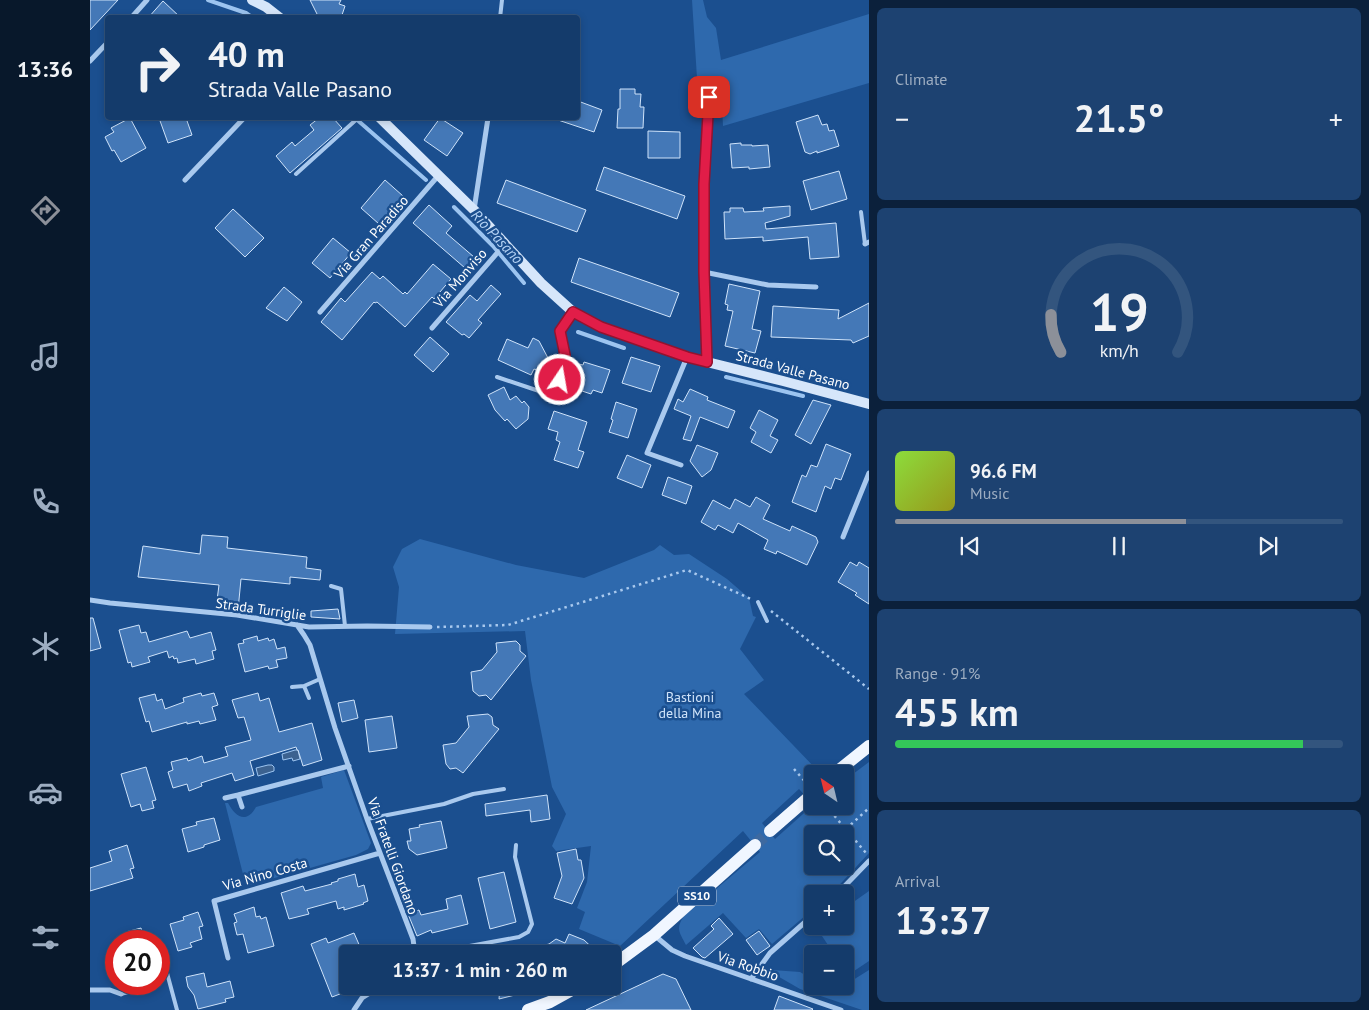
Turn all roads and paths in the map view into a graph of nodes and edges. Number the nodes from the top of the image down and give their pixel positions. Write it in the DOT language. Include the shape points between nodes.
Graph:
graph roads {
  1 [pos="147,0"];
  2 [pos="252,0"];
  3 [pos="502,0"];
  4 [pos="133,15"];
  5 [pos="276,15"];
  6 [pos="500,15"];
  7 [pos="105,45"];
  8 [pos="90,61"];
  9 [pos="709,97"];
  10 [pos="242,120"];
  11 [pos="356,120"];
  12 [pos="382,120"];
  13 [pos="488,120"];
  14 [pos="296,174"];
  15 [pos="438,176"];
  16 [pos="185,180"];
  17 [pos="474,210"];
  18 [pos="861,212"];
  19 [pos="867,243"];
  20 [pos="502,246"];
  21 [pos="704,272"];
  22 [pos="816,287"];
  23 [pos="320,312"];
  24 [pos="573,312"];
  25 [pos="432,328"];
  26 [pos="687,357"];
  27 [pos="707,362"];
  28 [pos="497,377"];
  29 [pos="869,404"];
  30 [pos="681,465"];
  31 [pos="869,473"];
  32 [pos="843,537"];
  33 [pos="332,586"];
  34 [pos="90,600"];
  35 [pos="758,602"];
  36 [pos="766,621"];
  37 [pos="296,625"];
  38 [pos="344,626"];
  39 [pos="430,627"];
  40 [pos="320,679"];
  41 [pos="292,686"];
  42 [pos="304,686"];
  43 [pos="869,689"];
  44 [pos="309,698"];
  45 [pos="869,746"];
  46 [pos="845,765"];
  47 [pos="349,766"];
  48 [pos="794,769"];
  49 [pos="804,783"];
  50 [pos="504,790"];
  51 [pos="238,795"];
  52 [pos="225,798"];
  53 [pos="804,799"];
  54 [pos="242,807"];
  55 [pos="869,808"];
  56 [pos="833,815"];
  57 [pos="367,819"];
  58 [pos="842,825"];
  59 [pos="850,825"];
  60 [pos="770,831"];
  61 [pos="854,839"];
  62 [pos="755,845"];
  63 [pos="516,846"];
  64 [pos="380,853"];
  65 [pos="869,856"];
  66 [pos="869,861"];
  67 [pos="846,885"];
  68 [pos="804,923"];
  69 [pos="654,935"];
  70 [pos="414,945"];
  71 [pos="475,945"];
  72 [pos="228,958"];
  73 [pos="621,959"];
  74 [pos="751,979"];
  75 [pos="170,984"];
  76 [pos="90,990"];
  77 [pos="105,990"];
  78 [pos="367,995"];
  79 [pos="563,995"];
  80 [pos="177,1010"];
  81 [pos="354,1010"];
  82 [pos="528,1010"];
  83 [pos="841,1010"];
  1 -- 4 [label="street"];
  2 -- 5 [label="street"];
  3 -- 6 [label="lane"];
  7 -- 8 [label="street"];
  9 -- 21 [label="street" via="704,166"];
  10 -- 16 [label="street"];
  11 -- 14 [label="lane"];
  12 -- 15 [label="street, Strada Valle Pasano"];
  13 -- 17 [label="street"];
  15 -- 17 [label="street, Strada Valle Pasano"];
  15 -- 23 [label="street, Via Gran Paradiso"];
  17 -- 20 [label="street, Strada Valle Pasano"];
  18 -- 19 [label="lane"];
  20 -- 24 [label="street, Strada Valle Pasano"];
  20 -- 25 [label="street, Via Monviso"];
  21 -- 22 [label="street" via="768,285"];
  21 -- 27 [label="street"];
  24 -- 26 [label="street, Strada Valle Pasano" via="601,327"];
  24 -- 28 [label="lane" via="560,331 565,355 560,380 551,390 542,392"];
  26 -- 27 [label="street, Strada Valle Pasano"];
  26 -- 30 [label="street" via="647,453"];
  27 -- 29 [label="street, Strada Valle Pasano"];
  31 -- 32 [label="street"];
  33 -- 38 [label="lane" via="341,589"];
  34 -- 37 [label="street, Strada Turriglie" via="237,615"];
  35 -- 36 [label="lane"];
  35 -- 39 [label="path" via="687,570 508,625"];
  35 -- 43 [label="path"];
  37 -- 38 [label="street, Strada Turriglie"];
  37 -- 40 [label="street, Via Fratelli Giordano" via="310,645"];
  38 -- 39 [label="street, Strada Turriglie"];
  40 -- 42 [label="lane"];
  40 -- 47 [label="street, Via Fratelli Giordano"];
  41 -- 42 [label="lane"];
  42 -- 44 [label="lane"];
  45 -- 46 [label="main road"];
  47 -- 51 [label="street"];
  47 -- 57 [label="street, Via Fratelli Giordano"];
  48 -- 49 [label="path"];
  50 -- 57 [label="lane" via="473,794 444,804"];
  51 -- 52 [label="street"];
  51 -- 54 [label="street"];
  53 -- 60 [label="main road"];
  55 -- 59 [label="path"];
  56 -- 58 [label="path"];
  57 -- 64 [label="street, Via Fratelli Giordano"];
  61 -- 65 [label="path"];
  62 -- 69 [label="main road, SS10"];
  63 -- 71 [label="lane" via="515,857 532,924 528,932 519,937"];
  64 -- 70 [label="street, Via Fratelli Giordano"];
  64 -- 72 [label="street, Via Nino Costa" via="214,901"];
  66 -- 67 [label="street"];
  68 -- 74 [label="street" via="770,953"];
  69 -- 73 [label="main road, SS10"];
  69 -- 74 [label="street, Via Robbio" via="685,956"];
  74 -- 83 [label="street, Via Robbio"];
  75 -- 80 [label="lane"];
  76 -- 77 [label="street"];
  78 -- 81 [label="street"];
  79 -- 82 [label="main road"];
}
